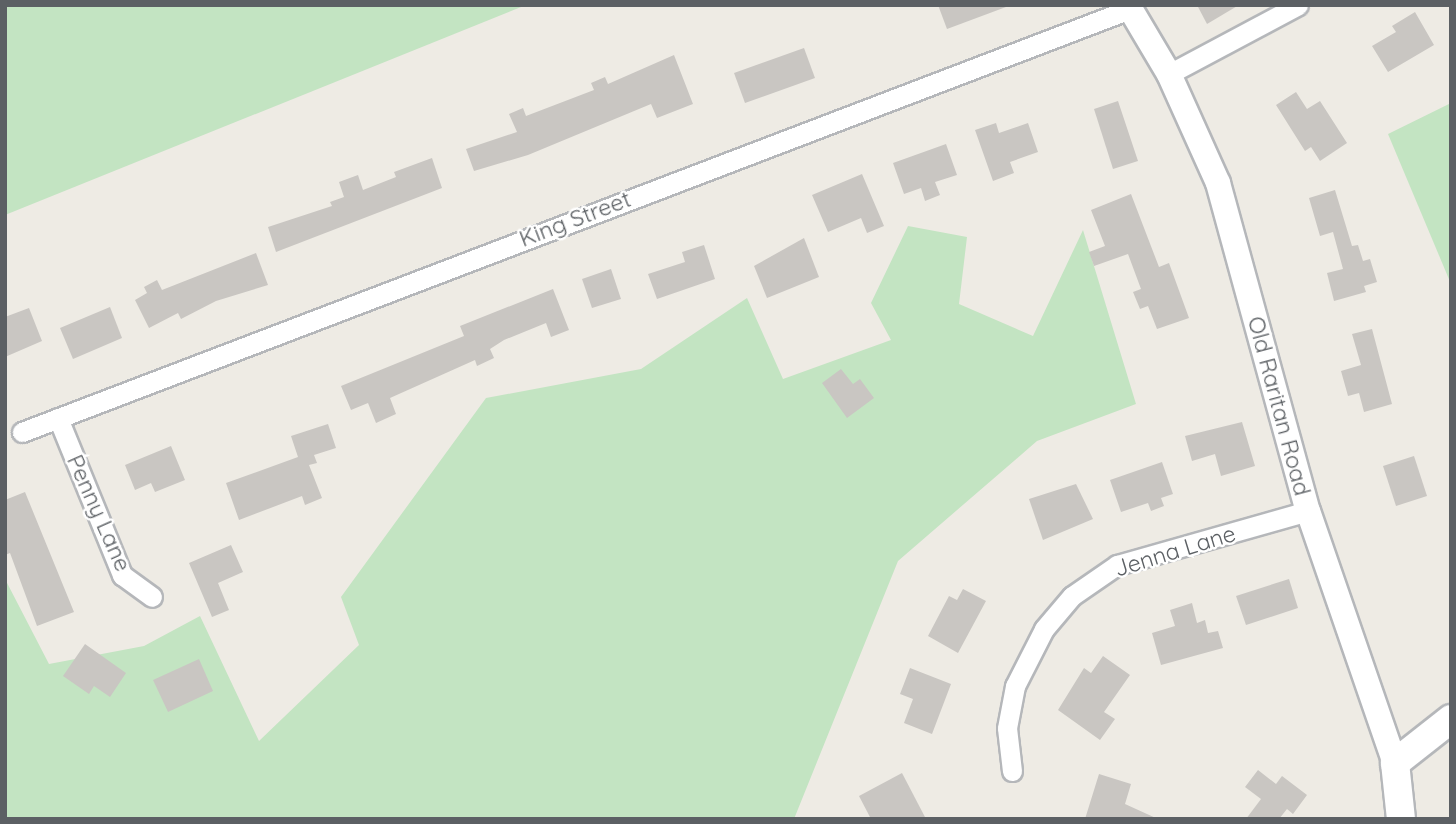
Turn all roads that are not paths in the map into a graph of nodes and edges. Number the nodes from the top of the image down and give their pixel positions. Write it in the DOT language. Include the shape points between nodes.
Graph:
graph roads {
  1 [pos="1298,5"];
  2 [pos="1129,7"];
  3 [pos="1169,74"];
  4 [pos="58,418"];
  5 [pos="22,432"];
  6 [pos="1308,511"];
  7 [pos="152,597"];
  8 [pos="1451,719"];
  9 [pos="1395,762"];
  10 [pos="1012,771"];
  11 [pos="1401,819"];
  1 -- 3 [label="street"];
  2 -- 3 [label="street, Old Raritan Road"];
  2 -- 4 [label="street, King Street"];
  3 -- 6 [label="street, Old Raritan Road" via="1218,183"];
  4 -- 5 [label="street, King Street"];
  4 -- 7 [label="street, Penny Lane" via="122,575"];
  6 -- 9 [label="street, Old Raritan Road"];
  6 -- 10 [label="street, Jenna Lane" via="1117,565 1072,596 1044,629 1015,686 1007,728"];
  8 -- 9 [label="main road"];
  9 -- 11 [label="main road, Old Raritan Road"];
}
